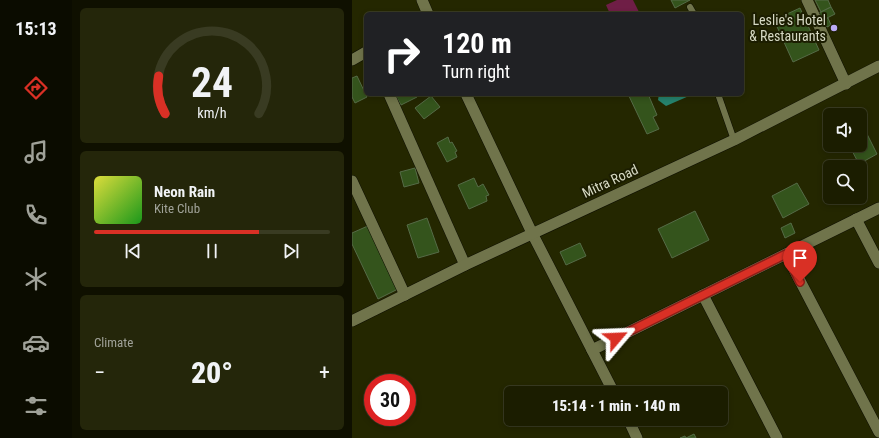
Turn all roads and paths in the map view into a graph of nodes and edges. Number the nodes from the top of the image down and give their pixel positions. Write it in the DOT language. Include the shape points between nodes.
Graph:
graph roads {
  1 [pos="422,0"];
  2 [pos="807,0"];
  3 [pos="690,6"];
  4 [pos="427,12"];
  5 [pos="693,12"];
  6 [pos="364,53"];
  7 [pos="352,60"];
  8 [pos="879,66"];
  9 [pos="846,84"];
  10 [pos="390,96"];
  11 [pos="467,96"];
  12 [pos="719,96"];
  13 [pos="734,140"];
  14 [pos="352,181"];
  15 [pos="879,208"];
  16 [pos="856,219"];
  17 [pos="532,234"];
  18 [pos="786,254"];
  19 [pos="879,263"];
  20 [pos="465,265"];
  21 [pos="703,294"];
  22 [pos="404,295"];
  23 [pos="352,321"];
  24 [pos="592,350"];
  25 [pos="610,386"];
  26 [pos="631,426"];
  27 [pos="879,432"];
  28 [pos="637,438"];
  29 [pos="777,438"];
  1 -- 4 [label="street"];
  2 -- 9 [label="street"];
  3 -- 5 [label="lane"];
  6 -- 7 [label="street"];
  8 -- 9 [label="street, Mitra Road"];
  9 -- 13 [label="street, Mitra Road"];
  10 -- 20 [label="street"];
  11 -- 17 [label="street"];
  12 -- 13 [label="lane"];
  13 -- 17 [label="street, Mitra Road"];
  14 -- 22 [label="street"];
  15 -- 16 [label="street"];
  16 -- 18 [label="street"];
  16 -- 19 [label="street"];
  17 -- 20 [label="street, Mitra Road"];
  17 -- 24 [label="street"];
  18 -- 21 [label="street"];
  18 -- 27 [label="street"];
  20 -- 22 [label="street, Mitra Road"];
  21 -- 24 [label="street"];
  21 -- 29 [label="street"];
  22 -- 23 [label="street, Mitra Road"];
  24 -- 25 [label="street"];
  26 -- 28 [label="street"];
}
